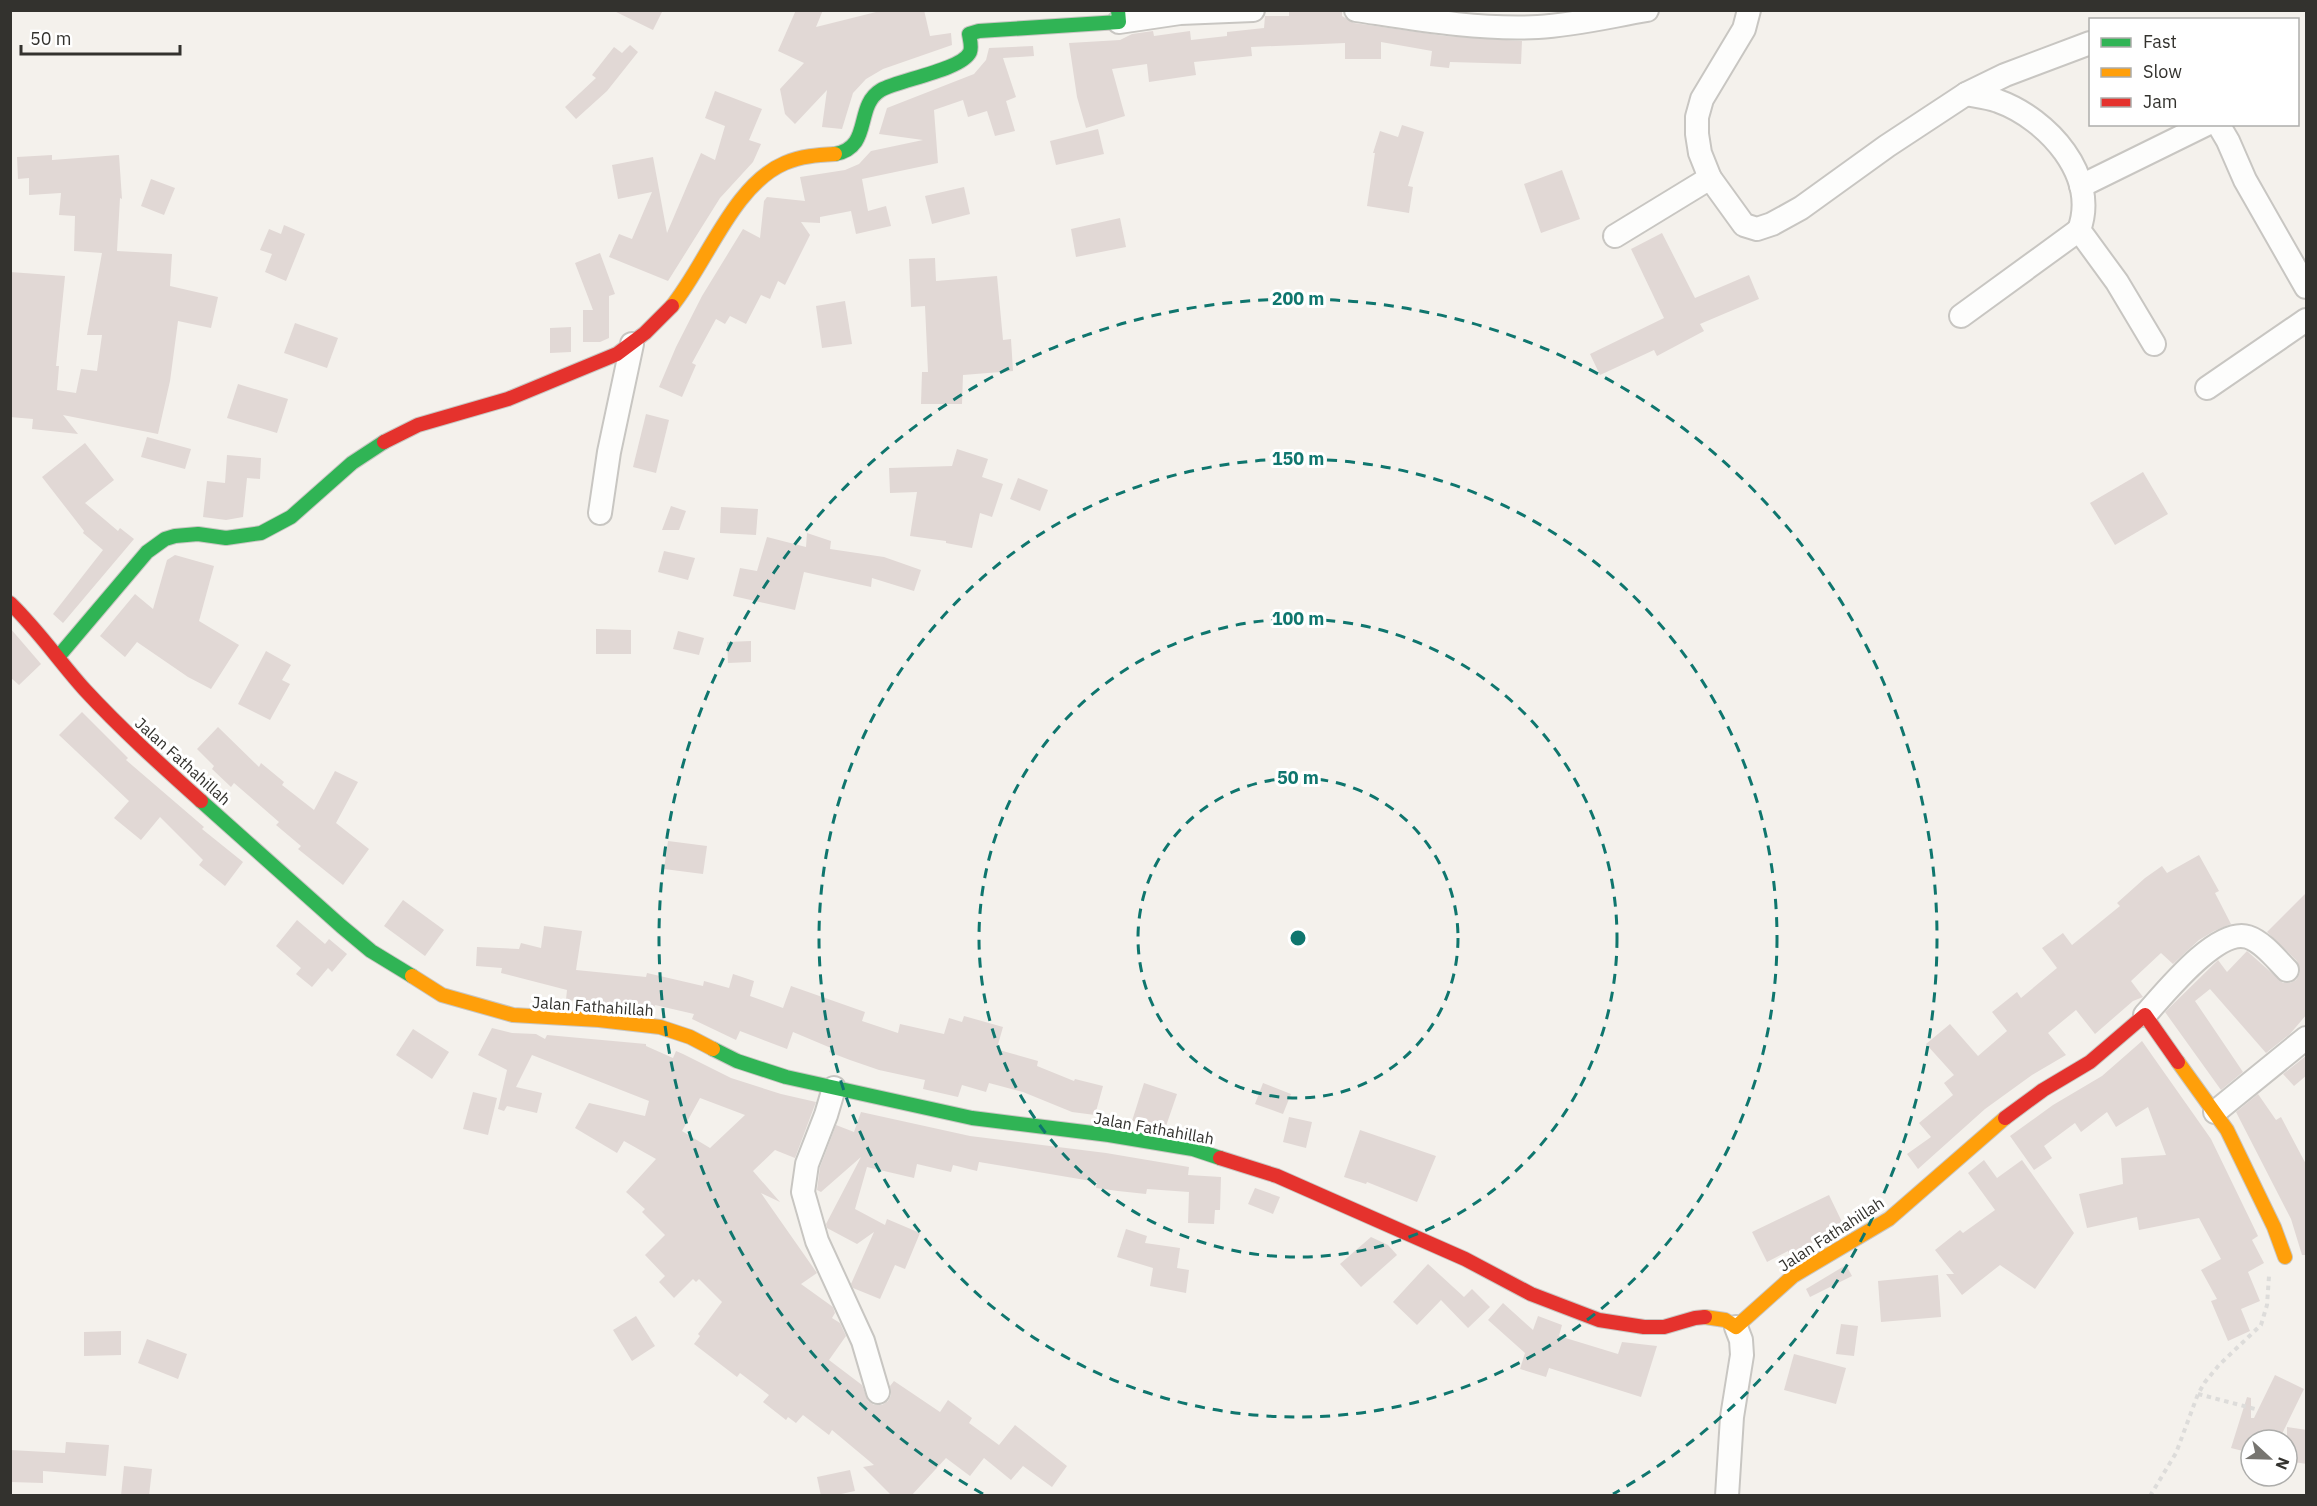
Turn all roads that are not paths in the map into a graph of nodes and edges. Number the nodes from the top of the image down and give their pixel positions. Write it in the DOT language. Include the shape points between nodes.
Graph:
graph roads {
  1 [pos="1253,10"];
  2 [pos="1356,10"];
  3 [pos="1647,10"];
  4 [pos="1749,10"];
  5 [pos="1118,16"];
  6 [pos="2089,44"];
  7 [pos="1966,94"];
  8 [pos="2203,126"];
  9 [pos="2219,126"];
  10 [pos="1710,178"];
  11 [pos="2081,186"];
  12 [pos="2079,230"];
  13 [pos="1615,236"];
  14 [pos="2307,287"];
  15 [pos="1961,316"];
  16 [pos="2307,320"];
  17 [pos="632,344"];
  18 [pos="2154,344"];
  19 [pos="2207,388"];
  20 [pos="600,513"];
  21 [pos="10,603"];
  22 [pos="58,657"];
  23 [pos="2287,970"];
  24 [pos="2145,1015"];
  25 [pos="2307,1038"];
  26 [pos="834,1088"];
  27 [pos="2215,1112"];
  28 [pos="2285,1257"];
  29 [pos="1736,1327"];
  30 [pos="878,1392"];
  31 [pos="1727,1496"];
  1 -- 5 [label="street"];
  2 -- 3 [label="street" via="1452,24 1540,27"];
  4 -- 10 [label="street" via="1744,28 1702,99 1697,117 1700,153"];
  5 -- 17 [label="street" via="973,32 966,58 874,94 860,136 848,150 792,159 755,183 718,232 686,288"];
  6 -- 7 [label="street"];
  7 -- 10 [label="street" via="1801,208 1764,227 1744,225"];
  7 -- 11 [label="street" via="1998,100 2038,125 2070,159"];
  8 -- 11 [label="street"];
  9 -- 14 [label="street" via="2245,180"];
  10 -- 13 [label="street"];
  11 -- 12 [label="street" via="2085,215"];
  12 -- 15 [label="street"];
  12 -- 18 [label="street" via="2117,282"];
  16 -- 19 [label="street"];
  17 -- 20 [label="street"];
  17 -- 22 [label="street" via="617,354 508,399 418,425 352,463 291,517 261,533 165,539 147,552"];
  21 -- 22 [label="street, Jalan Fathahillah"];
  22 -- 26 [label="street, Jalan Fathahillah" via="148,753 314,904 371,951 442,995 513,1015 660,1028 690,1037 762,1070"];
  23 -- 24 [label="street" via="2252,938 2230,937 2205,953"];
  24 -- 27 [label="street"];
  24 -- 29 [label="street, Jalan Fathahillah" via="2090,1062 1996,1124 1889,1219 1793,1276"];
  25 -- 27 [label="street"];
  26 -- 29 [label="street, Jalan Fathahillah" via="972,1118 1193,1149 1277,1176 1466,1259 1531,1294 1599,1320 1664,1327 1710,1317"];
  26 -- 30 [label="street" via="807,1164 803,1192 817,1241 863,1341"];
  27 -- 28 [label="street" via="2241,1156"];
  29 -- 31 [label="street" via="1742,1340 1742,1355 1732,1417"];
}
